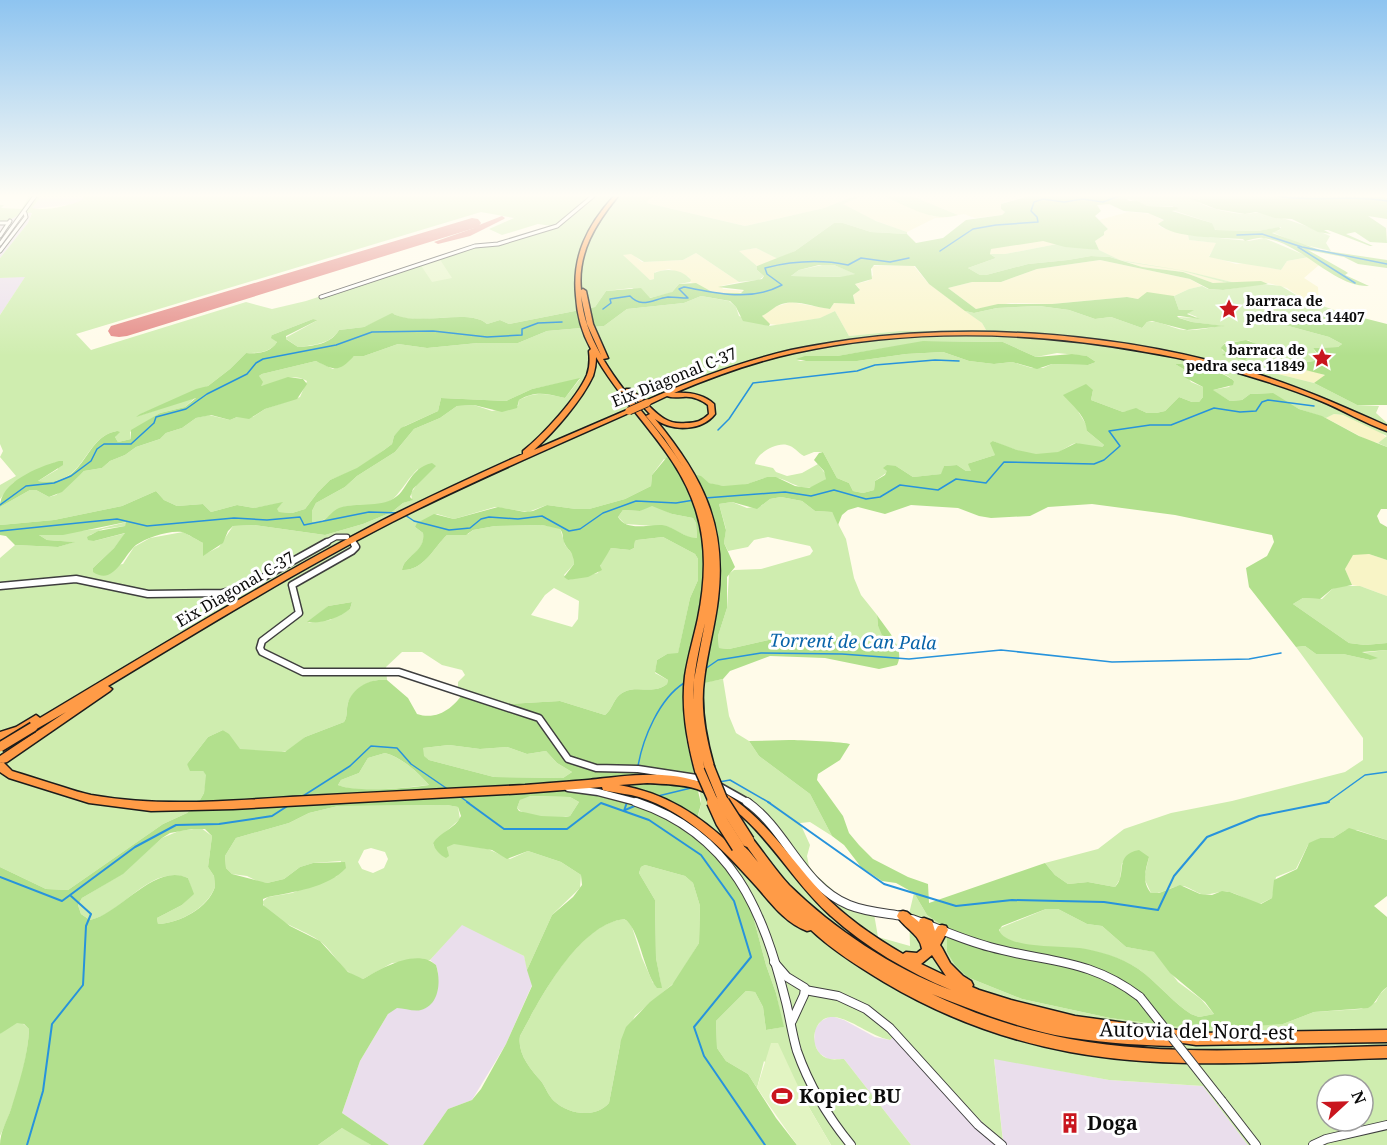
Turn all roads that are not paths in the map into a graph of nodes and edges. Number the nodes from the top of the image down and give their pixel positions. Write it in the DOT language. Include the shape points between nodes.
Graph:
graph roads {
  1 [pos="465,249"];
  2 [pos="584,249"];
  3 [pos="588,249"];
  4 [pos="321,297"];
  5 [pos="590,342"];
  6 [pos="628,390"];
  7 [pos="648,402"];
  8 [pos="1387,429"];
  9 [pos="493,470"];
  10 [pos="346,537"];
  11 [pos="354,544"];
  12 [pos="0,586"];
  13 [pos="265,588"];
  14 [pos="237,604"];
  15 [pos="0,736"];
  16 [pos="0,741"];
  17 [pos="0,747"];
  18 [pos="1,762"];
  19 [pos="704,768"];
  20 [pos="5,774"];
  21 [pos="628,790"];
  22 [pos="646,804"];
  23 [pos="743,844"];
  24 [pos="837,915"];
  25 [pos="903,916"];
  26 [pos="926,924"];
  27 [pos="942,930"];
  28 [pos="821,933"];
  29 [pos="930,942"];
  30 [pos="773,961"];
  31 [pos="793,980"];
  32 [pos="805,990"];
  33 [pos="784,993"];
  34 [pos="1140,997"];
  35 [pos="993,999"];
  36 [pos="801,1000"];
  37 [pos="791,1025"];
  38 [pos="1387,1036"];
  39 [pos="1199,1039"];
  40 [pos="1387,1052"];
  41 [pos="1387,1125"];
  42 [pos="850,1145"];
  43 [pos="1002,1145"];
  44 [pos="1256,1145"];
  45 [pos="1313,1145"];
  1 -- 4 [label="street"];
  2 -- 5 [label="highway, Autovia del Nord-est" via="579,266 579,309"];
  3 -- 6 [label="highway, Autovia del Nord-est" via="583,291 588,317 597,342"];
  5 -- 9 [label="highway" via="594,361 589,376 550,430 528,452"];
  5 -- 19 [label="highway, Autovia del Nord-est" via="613,380 673,454 701,513 708,574 689,684 691,731"];
  6 -- 7 [label="highway" via="657,419 669,424 698,424 707,420 712,411 711,404 689,394"];
  6 -- 19 [label="highway, Autovia del Nord-est" via="690,468 713,530 715,590 698,700"];
  7 -- 8 [label="highway, Eix Diagonal C-37" via="712,376 784,354 858,340 934,335 1030,336 1142,349 1240,371 1313,395"];
  7 -- 9 [label="highway, Eix Diagonal C-37, bridge"];
  9 -- 13 [label="highway, Eix Diagonal C-37"];
  10 -- 12 [label="street" via="336,537 248,585 222,593 148,594 76,579"];
  11 -- 25 [label="street" via="352,552 292,585 299,613 267,635 260,644 262,652 303,672 399,672 538,718 568,759 597,768 638,769 708,780 763,814 814,878 838,900"];
  13 -- 14 [label="highway, Eix Diagonal C-37"];
  13 -- 15 [label="highway" via="188,628 19,730"];
  14 -- 17 [label="highway, Eix Diagonal C-37, bridge"];
  14 -- 18 [label="highway"];
  16 -- 18 [label="highway" via="5,748"];
  18 -- 20 [label="highway"];
  19 -- 23 [label="highway, Autovia del Nord-est, bridge" via="722,822"];
  20 -- 21 [label="highway" via="89,799 135,807 555,787"];
  21 -- 22 [label="street"];
  21 -- 24 [label="highway" via="643,781 683,782 701,786 741,808 797,875"];
  21 -- 28 [label="highway" via="659,798 690,815 794,919"];
  22 -- 30 [label="street" via="693,828 727,860 755,904"];
  23 -- 28 [label="highway, Autovia del Nord-est" via="773,889"];
  23 -- 39 [label="highway, Autovia del Nord-est" via="788,890 846,939 954,999 1024,1022 1088,1035"];
  24 -- 29 [label="highway" via="911,960 927,953"];
  24 -- 35 [label="highway" via="896,956"];
  25 -- 26 [label="street"];
  25 -- 29 [label="highway"];
  26 -- 27 [label="street"];
  26 -- 29 [label="highway"];
  27 -- 29 [label="highway"];
  27 -- 34 [label="street" via="1002,950 1102,971"];
  28 -- 40 [label="highway, Autovia del Nord-est" via="865,965 918,995 997,1029 1039,1040 1096,1049 1173,1054"];
  29 -- 35 [label="highway" via="952,975"];
  30 -- 31 [label="street"];
  30 -- 33 [label="street"];
  31 -- 32 [label="street"];
  31 -- 33 [label="street" via="786,982"];
  32 -- 36 [label="street"];
  32 -- 43 [label="street" via="847,999 880,1019 906,1042 949,1096"];
  33 -- 36 [label="street" via="794,1001"];
  33 -- 37 [label="street"];
  34 -- 44 [label="street, bridge"];
  35 -- 39 [label="highway" via="1075,1022"];
  36 -- 37 [label="street"];
  37 -- 42 [label="street" via="815,1090"];
  38 -- 39 [label="highway, Autovia del Nord-est"];
  41 -- 45 [label="street"];
}
